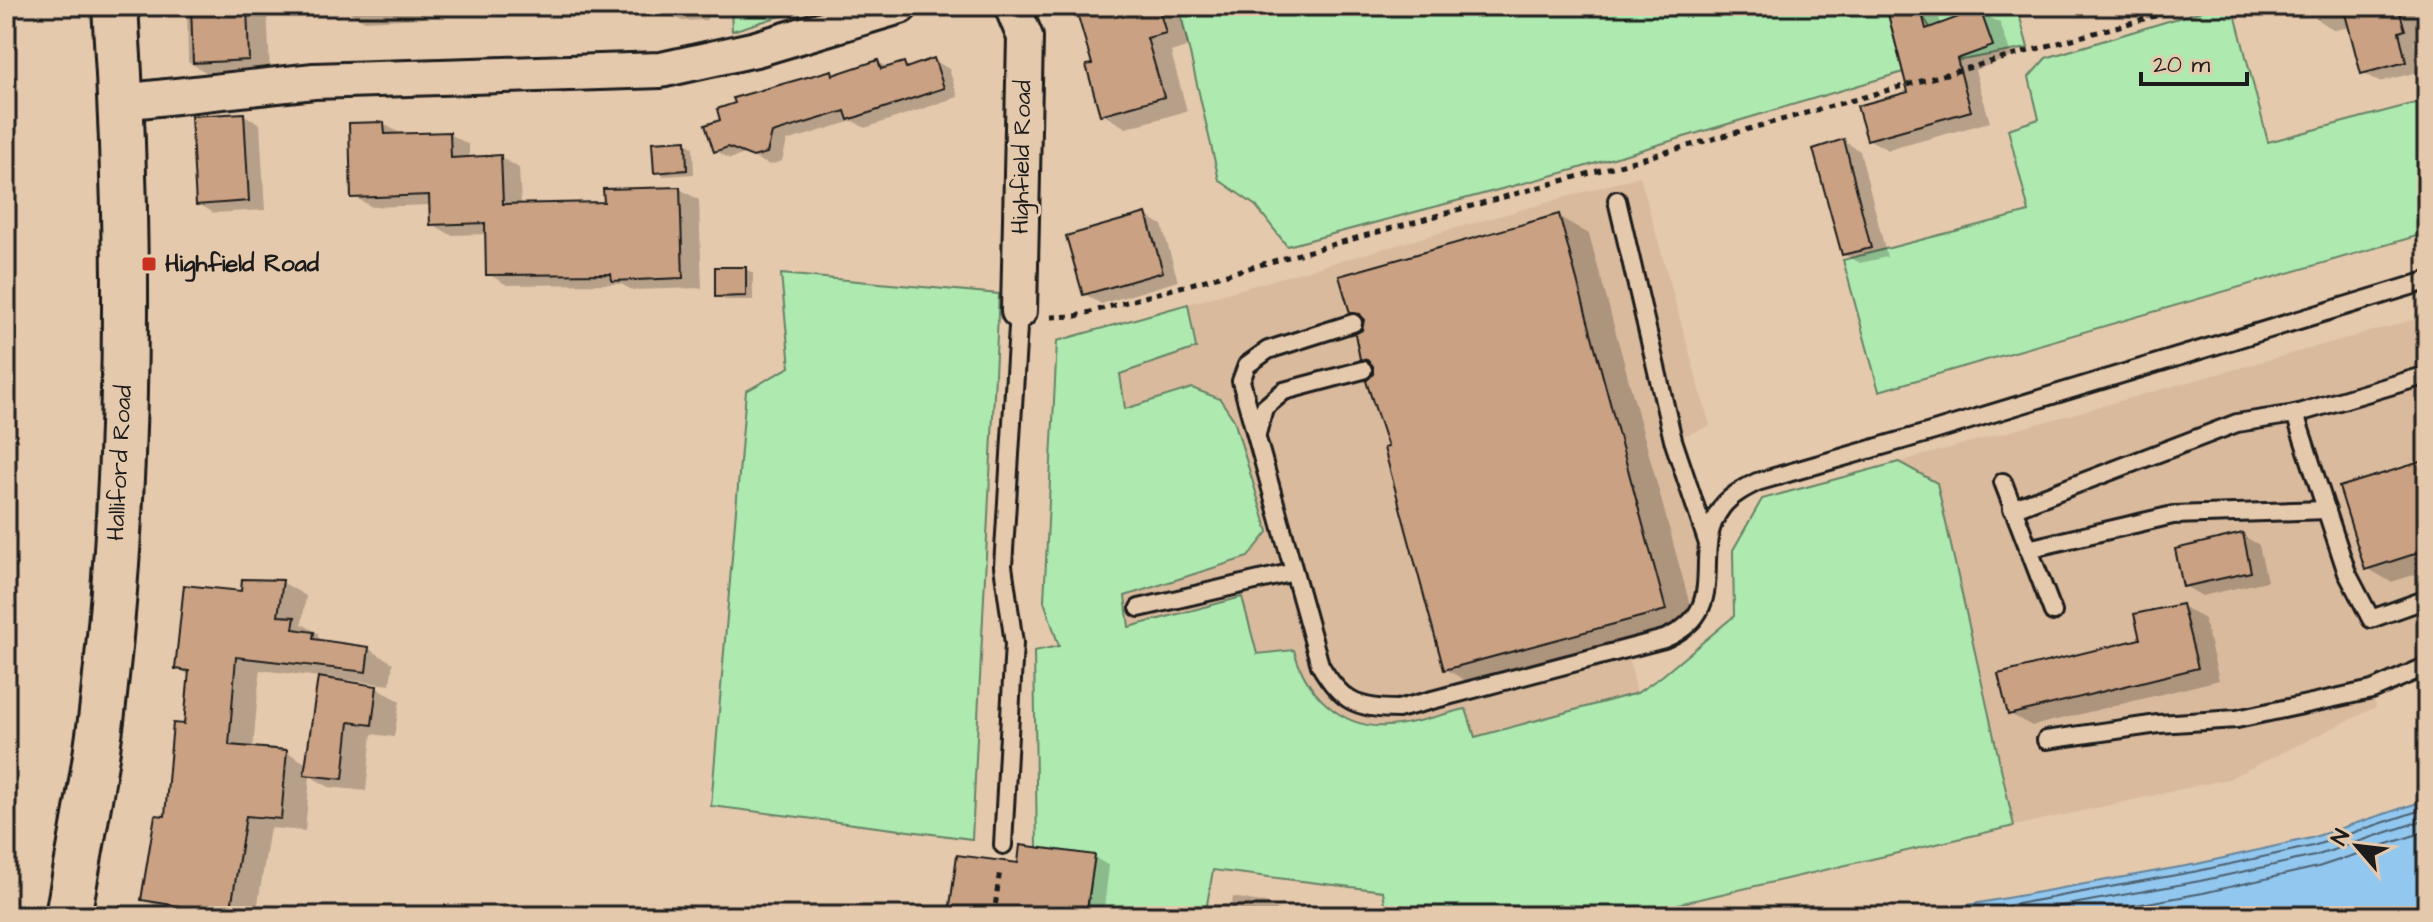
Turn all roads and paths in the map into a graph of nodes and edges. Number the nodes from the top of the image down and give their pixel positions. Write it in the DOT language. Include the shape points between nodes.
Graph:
graph roads {
  1 [pos="115,6"];
  2 [pos="900,6"];
  3 [pos="1012,6"];
  4 [pos="2191,6"];
  5 [pos="121,102"];
  6 [pos="1617,200"];
  7 [pos="2427,281"];
  8 [pos="1019,311"];
  9 [pos="1353,323"];
  10 [pos="1363,370"];
  11 [pos="2427,375"];
  12 [pos="2295,414"];
  13 [pos="1256,436"];
  14 [pos="2003,482"];
  15 [pos="2012,509"];
  16 [pos="2327,510"];
  17 [pos="1708,545"];
  18 [pos="2028,549"];
  19 [pos="1294,572"];
  20 [pos="2427,599"];
  21 [pos="1139,608"];
  22 [pos="2053,612"];
  23 [pos="2427,666"];
  24 [pos="2046,740"];
  25 [pos="1003,845"];
  26 [pos="68,916"];
  27 [pos="994,916"];
  1 -- 5 [label="street, Halliford Road"];
  2 -- 5 [label="street" via="756,49 661,70 314,81"];
  3 -- 8 [label="street, Highfield Road" via="1025,37"];
  4 -- 8 [label="path" via="1076,316 1046,318"];
  5 -- 26 [label="street, Halliford Road" via="127,332 118,526 105,693"];
  6 -- 17 [label="lane" via="1673,440"];
  7 -- 17 [label="lane" via="1757,482 1723,506"];
  8 -- 25 [label="lane" via="1003,566 1014,643"];
  9 -- 13 [label="lane" via="1268,350 1247,365 1241,381"];
  10 -- 13 [label="lane" via="1284,391 1264,408"];
  11 -- 12 [label="lane"];
  12 -- 15 [label="lane" via="2237,423"];
  12 -- 16 [label="lane"];
  13 -- 19 [label="lane"];
  14 -- 15 [label="lane"];
  15 -- 18 [label="lane"];
  16 -- 18 [label="lane" via="2173,515"];
  16 -- 20 [label="lane" via="2347,573 2371,619"];
  17 -- 19 [label="lane" via="1705,596 1696,618 1680,632 1398,709 1373,709 1350,701 1333,687 1320,665"];
  18 -- 22 [label="lane"];
  19 -- 21 [label="lane"];
  23 -- 24 [label="lane" via="2372,690 2237,719"];
  25 -- 27 [label="path"];
}
